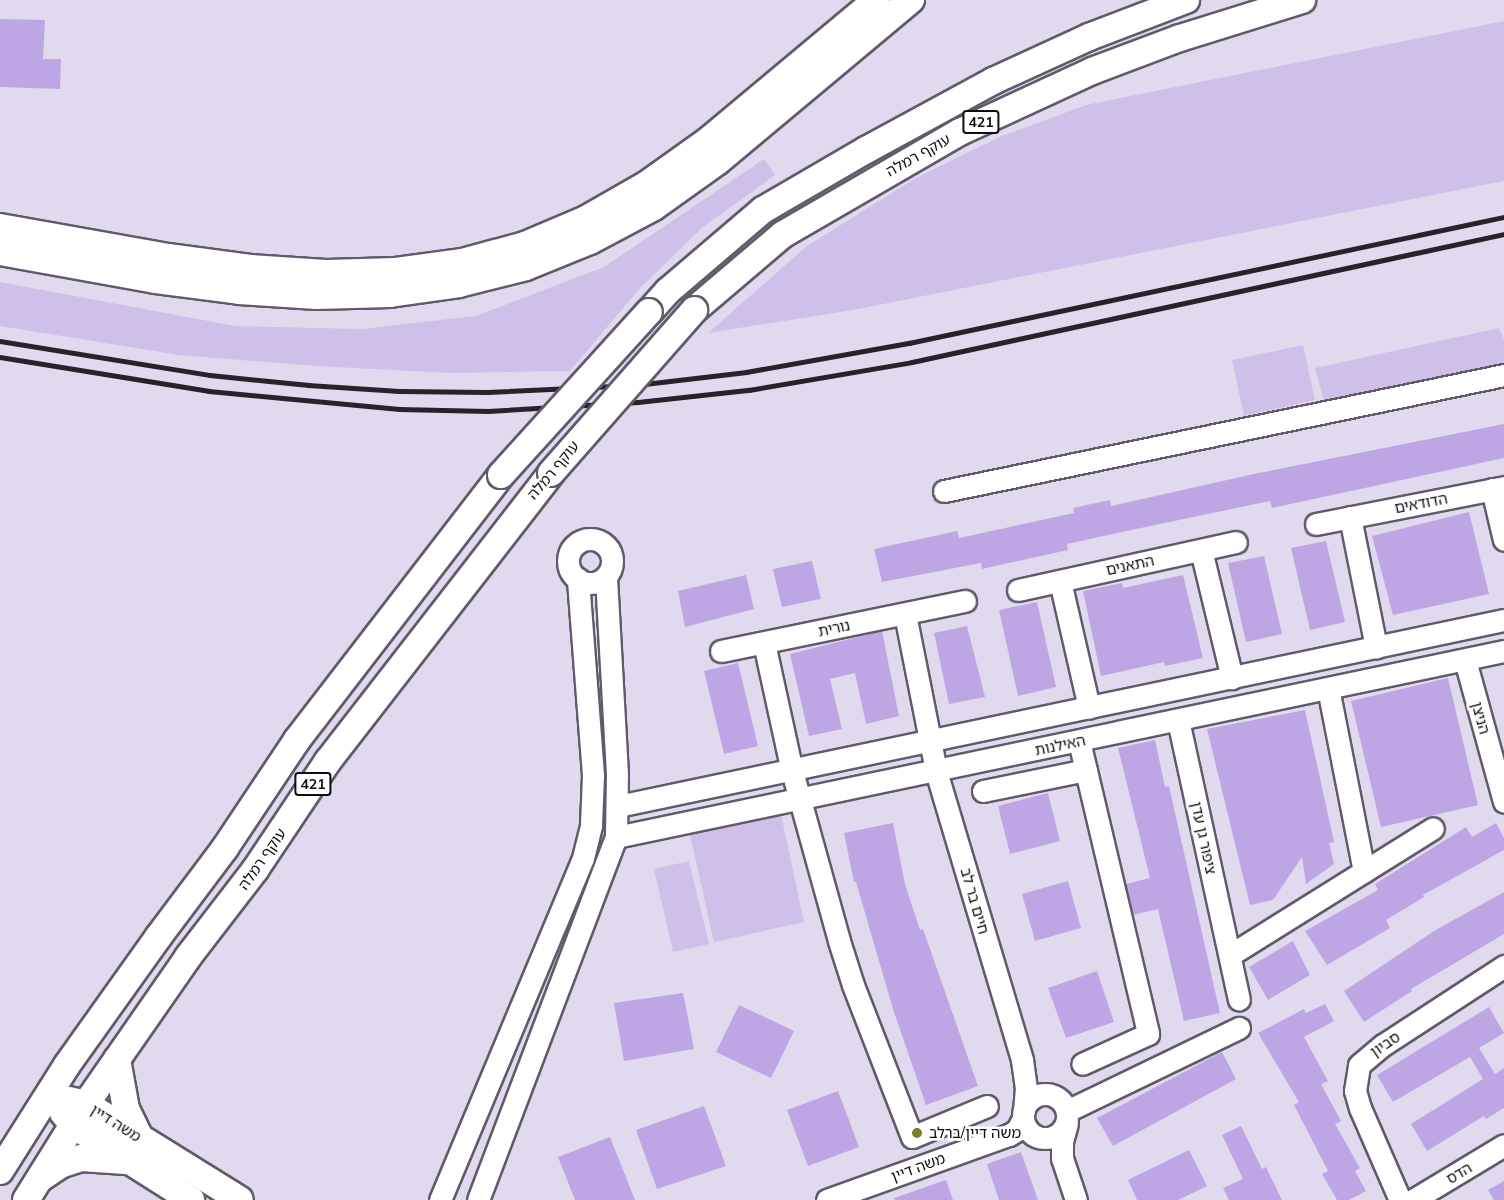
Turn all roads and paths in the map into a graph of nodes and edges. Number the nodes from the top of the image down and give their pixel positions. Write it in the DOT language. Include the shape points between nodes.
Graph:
graph roads {
  1 [pos="876,0"];
  2 [pos="911,0"];
  3 [pos="1144,0"];
  4 [pos="1186,0"];
  5 [pos="1302,0"];
  6 [pos="1104,32"];
  7 [pos="0,227"];
  8 [pos="0,252"];
  9 [pos="1504,375"];
  10 [pos="1498,488"];
  11 [pos="944,491"];
  12 [pos="1350,517"];
  13 [pos="1316,524"];
  14 [pos="1504,540"];
  15 [pos="1236,542"];
  16 [pos="1201,550"];
  17 [pos="606,576"];
  18 [pos="578,579"];
  19 [pos="1060,581"];
  20 [pos="1018,590"];
  21 [pos="965,601"];
  22 [pos="904,614"];
  23 [pos="1504,620"];
  24 [pos="764,643"];
  25 [pos="1376,647"];
  26 [pos="721,651"];
  27 [pos="1504,651"];
  28 [pos="1465,660"];
  29 [pos="1232,678"];
  30 [pos="1328,688"];
  31 [pos="1089,708"];
  32 [pos="1178,720"];
  33 [pos="930,741"];
  34 [pos="1079,741"];
  35 [pos="1086,770"];
  36 [pos="792,771"];
  37 [pos="936,771"];
  38 [pos="1500,773"];
  39 [pos="983,791"];
  40 [pos="800,800"];
  41 [pos="1504,802"];
  42 [pos="618,806"];
  43 [pos="1433,828"];
  44 [pos="616,837"];
  45 [pos="1364,871"];
  46 [pos="1230,955"];
  47 [pos="1504,966"];
  48 [pos="1239,999"];
  49 [pos="1239,1028"];
  50 [pos="117,1059"];
  51 [pos="1022,1060"];
  52 [pos="1082,1064"];
  53 [pos="48,1094"];
  54 [pos="1052,1095"];
  55 [pos="987,1106"];
  56 [pos="79,1115"];
  57 [pos="1067,1116"];
  58 [pos="1030,1125"];
  59 [pos="140,1138"];
  60 [pos="1504,1145"];
  61 [pos="132,1162"];
  62 [pos="1064,1169"];
  63 [pos="0,1171"];
  64 [pos="31,1192"];
  65 [pos="191,1200"];
  66 [pos="240,1200"];
  67 [pos="440,1200"];
  68 [pos="478,1200"];
  69 [pos="827,1200"];
  70 [pos="1076,1200"];
  71 [pos="1400,1200"];
  72 [pos="1413,1200"];
  1 -- 7 [label="main road" via="710,139 647,184 586,219 535,240 462,262 373,272 250,268 168,258"];
  2 -- 8 [label="main road" via="717,162 654,207 591,242 526,267 448,286 390,294 317,296 168,282"];
  3 -- 6 [label="main road"];
  4 -- 6 [label="main road, עוקף רמלה / 421"];
  5 -- 50 [label="main road, עוקף רמלה / 421, bridge" via="1180,38 1092,71 960,132 782,235 694,310 551,472 328,761 255,870"];
  6 -- 53 [label="main road, עוקף רמלה / 421, bridge" via="1013,71 937,110 763,210 668,291 501,475 297,740"];
  9 -- 11 [label="street"];
  10 -- 12 [label="street, הדודאים"];
  10 -- 14 [label="street, הדודאים"];
  12 -- 13 [label="street, הדודאים"];
  12 -- 25 [label="street"];
  15 -- 16 [label="street, התאנים"];
  16 -- 19 [label="street, התאנים"];
  16 -- 29 [label="street"];
  17 -- 18 [label="street" via="593,583"];
  17 -- 18 [label="street" via="612,557 605,545 592,540 578,543 570,554 570,568"];
  17 -- 42 [label="street"];
  18 -- 67 [label="street" via="593,775 591,825 583,858"];
  19 -- 20 [label="street, התאנים"];
  19 -- 31 [label="street"];
  21 -- 22 [label="street, נורית"];
  22 -- 24 [label="street, נורית"];
  22 -- 33 [label="street"];
  23 -- 25 [label="street, האילנות"];
  24 -- 26 [label="street, נורית"];
  24 -- 36 [label="street"];
  25 -- 29 [label="street, האילנות"];
  27 -- 28 [label="street, האילנות"];
  28 -- 30 [label="street, האילנות"];
  28 -- 38 [label="street, הניצן"];
  29 -- 31 [label="street, האילנות"];
  30 -- 32 [label="street, האילנות"];
  30 -- 45 [label="street"];
  31 -- 33 [label="street, האילנות"];
  32 -- 34 [label="street, האילנות"];
  32 -- 46 [label="street, ציפור גן עדן"];
  33 -- 36 [label="street, האילנות"];
  33 -- 37 [label="street, חיים בר לב"];
  34 -- 35 [label="street"];
  34 -- 37 [label="street, האילנות"];
  35 -- 39 [label="street"];
  35 -- 52 [label="street" via="1148,1034"];
  36 -- 40 [label="street"];
  36 -- 42 [label="street, האילנות"];
  37 -- 40 [label="street, האילנות"];
  37 -- 51 [label="street, חיים בר לב"];
  38 -- 41 [label="street, הניצן"];
  40 -- 44 [label="street, האילנות"];
  40 -- 55 [label="street" via="853,985 912,1137"];
  42 -- 44 [label="street"];
  43 -- 45 [label="street"];
  44 -- 68 [label="street"];
  45 -- 46 [label="street"];
  46 -- 48 [label="street, ציפור גן עדן"];
  47 -- 71 [label="street, סביון" via="1359,1065 1355,1091 1360,1108"];
  49 -- 57 [label="street"];
  50 -- 56 [label="main road, עוקף רמלה / 421"];
  50 -- 59 [label="main road" via="126,1109"];
  51 -- 54 [label="street, חיים בר לב"];
  51 -- 58 [label="street, חיים בר לב"];
  53 -- 56 [label="main road, משה דיין"];
  53 -- 63 [label="main road, עוקף רמלה / 421"];
  54 -- 57 [label="street, חיים בר לב" via="1064,1104"];
  54 -- 58 [label="street" via="1038,1096 1027,1104"];
  56 -- 59 [label="main road, משה דיין"];
  56 -- 61 [label="main road, משה דיין"];
  56 -- 64 [label="main road, עוקף רמלה / 421"];
  57 -- 58 [label="street" via="1060,1133"];
  57 -- 62 [label="street" via="1062,1142"];
  58 -- 62 [label="street"];
  58 -- 69 [label="street, משה דיין"];
  59 -- 66 [label="main road, משה דיין"];
  60 -- 72 [label="street, הדס"];
  61 -- 64 [label="main road" via="81,1158 60,1165"];
  61 -- 65 [label="main road, משה דיין"];
  62 -- 70 [label="street"];
}
